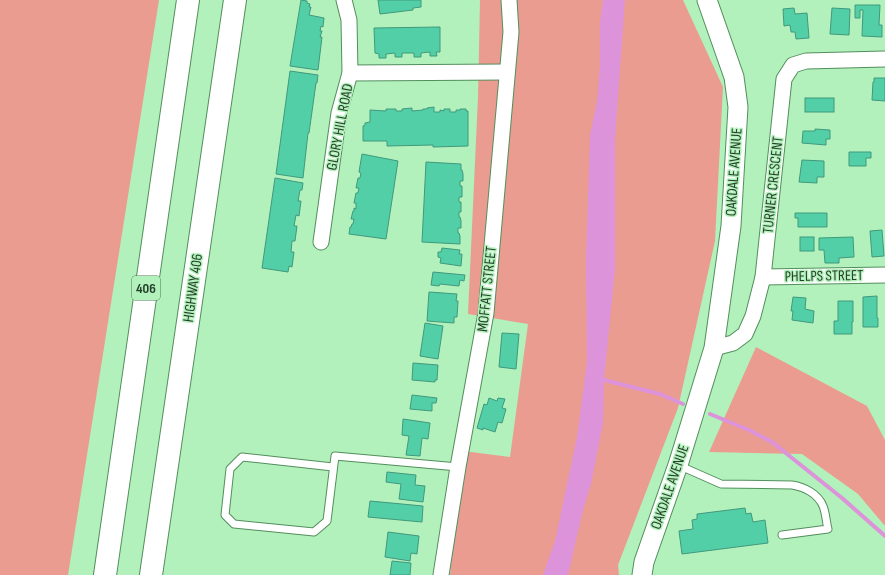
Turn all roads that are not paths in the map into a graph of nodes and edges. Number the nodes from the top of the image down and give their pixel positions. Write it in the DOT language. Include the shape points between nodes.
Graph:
graph roads {
  1 [pos="188,0"];
  2 [pos="235,0"];
  3 [pos="344,0"];
  4 [pos="509,0"];
  5 [pos="708,0"];
  6 [pos="885,59"];
  7 [pos="507,72"];
  8 [pos="350,73"];
  9 [pos="321,242"];
  10 [pos="885,275"];
  11 [pos="763,278"];
  12 [pos="714,348"];
  13 [pos="678,465"];
  14 [pos="334,467"];
  15 [pos="458,467"];
  16 [pos="782,535"];
  17 [pos="104,575"];
  18 [pos="151,575"];
  19 [pos="441,575"];
  20 [pos="642,575"];
  1 -- 17 [label="highway, 406"];
  2 -- 18 [label="highway, HIGHWAY 406"];
  3 -- 8 [label="street" via="349,20"];
  4 -- 7 [label="street, MOFFATT STREET" via="511,32"];
  5 -- 12 [label="street, OAKDALE AVENUE" via="734,77 738,107 731,226"];
  6 -- 11 [label="street, TURNER CRESCENT" via="806,60 793,65 784,78"];
  7 -- 8 [label="street, GLORY HILL ROAD"];
  7 -- 15 [label="street, MOFFATT STREET" via="486,313"];
  8 -- 9 [label="street, GLORY HILL ROAD" via="340,113"];
  10 -- 11 [label="street, PHELPS STREET"];
  11 -- 12 [label="street, TURNER CRESCENT" via="753,316 745,334 733,343"];
  12 -- 13 [label="street, OAKDALE AVENUE"];
  13 -- 16 [label="lane" via="721,484 792,485 802,486 808,490 823,506 828,529"];
  13 -- 20 [label="street, OAKDALE AVENUE" via="644,562"];
  14 -- 14 [label="lane" via="242,457 230,469 225,515 234,524 314,532 327,522"];
  14 -- 15 [label="lane" via="335,456"];
  15 -- 19 [label="street, MOFFATT STREET"];
}
